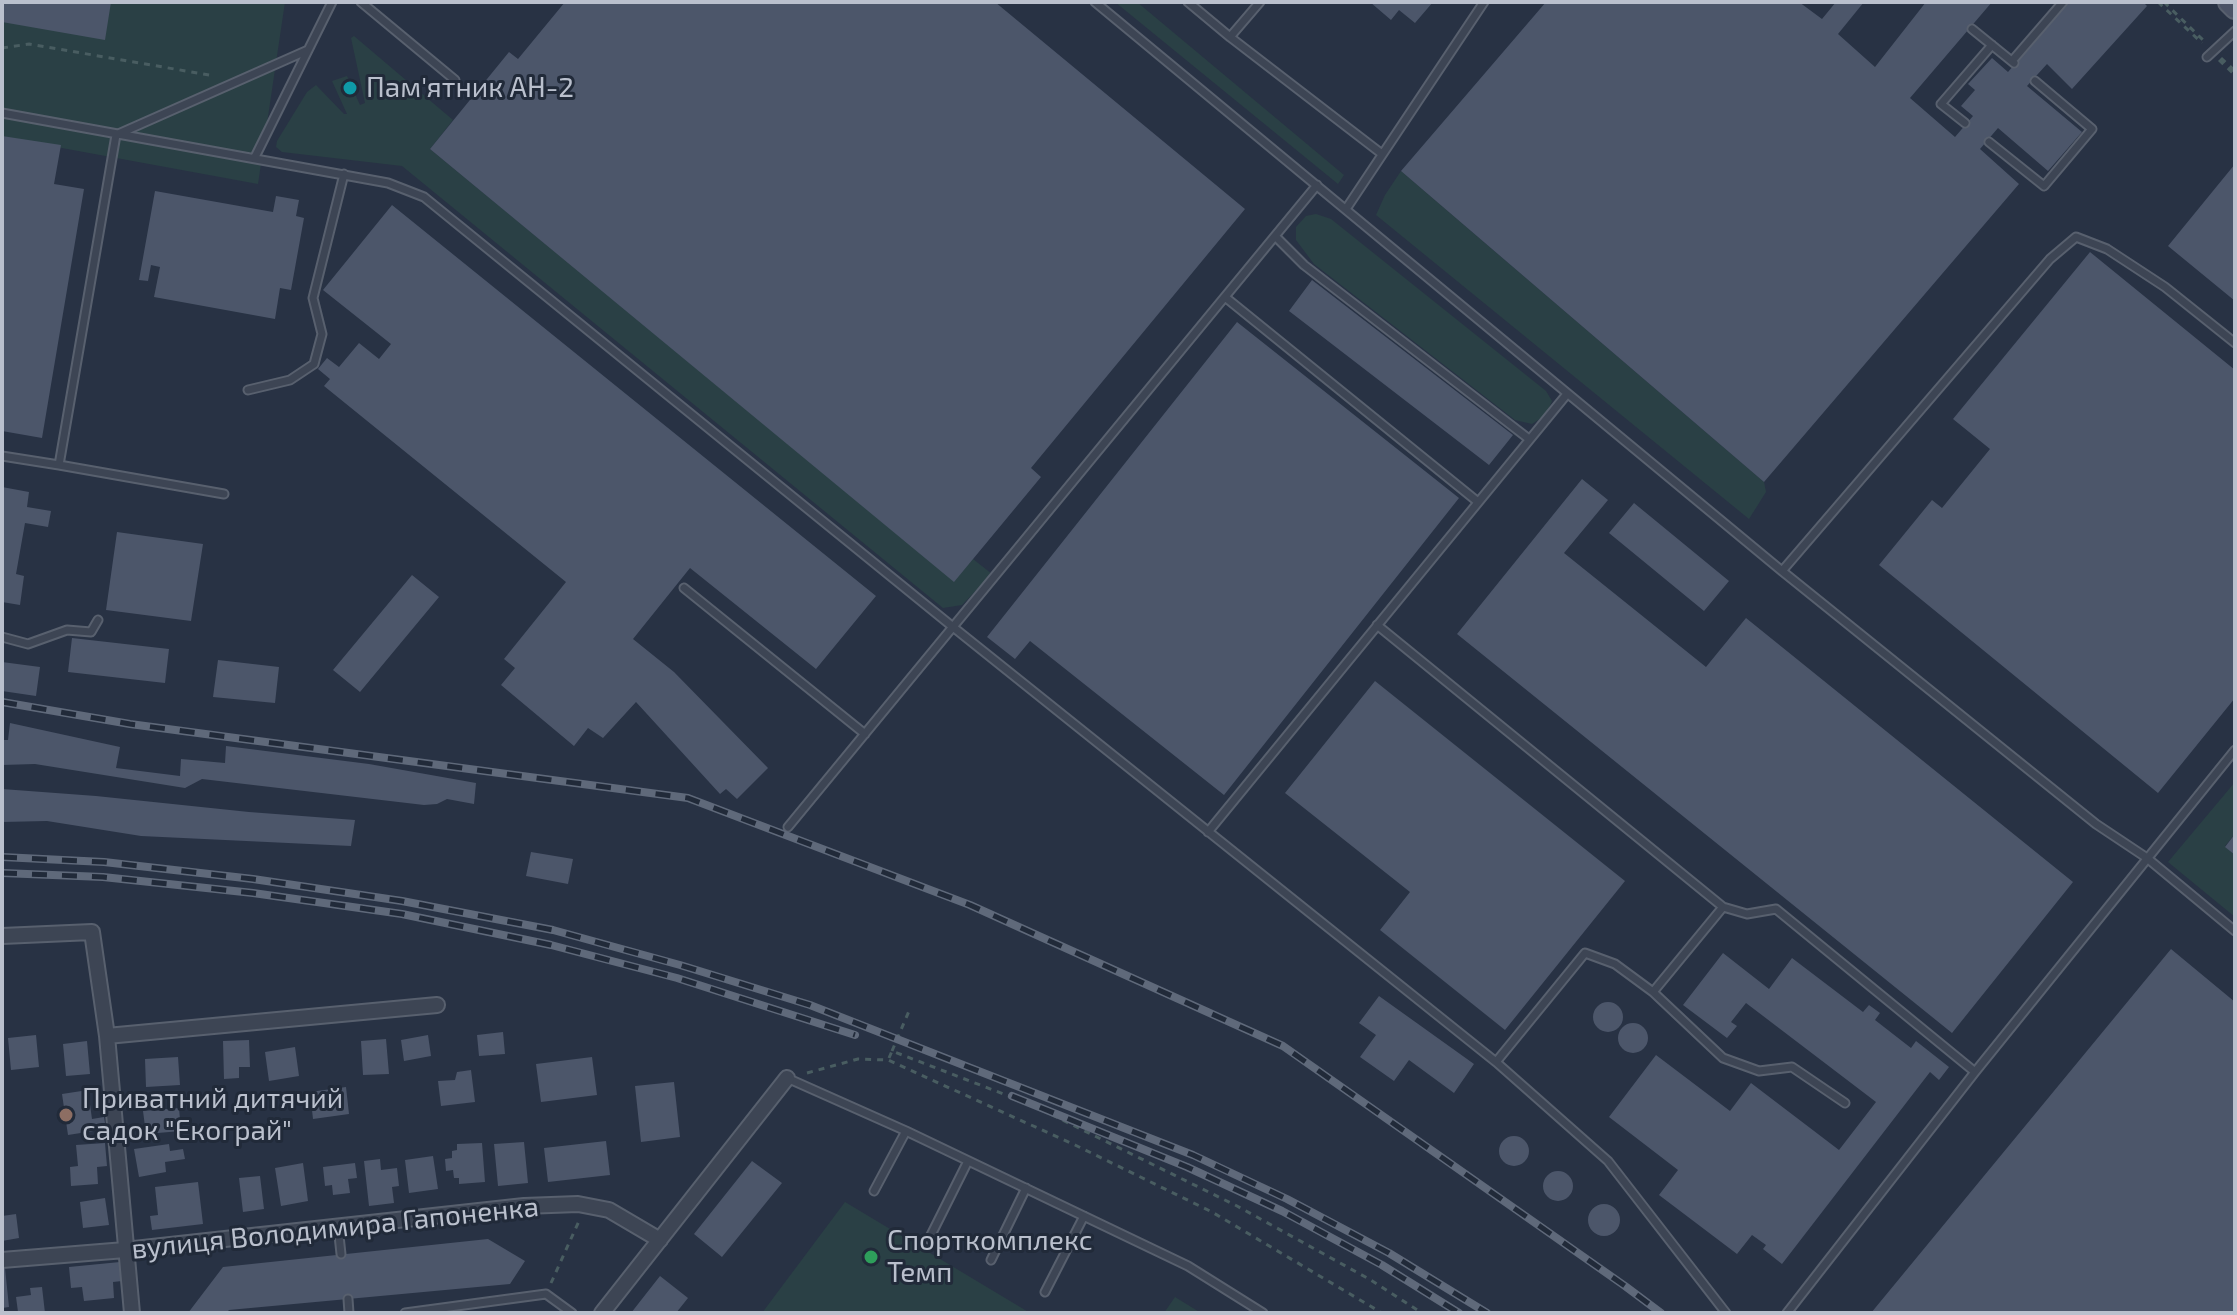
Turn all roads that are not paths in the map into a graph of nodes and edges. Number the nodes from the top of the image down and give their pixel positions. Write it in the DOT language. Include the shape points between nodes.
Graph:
graph roads {
  1 [pos="332,2"];
  2 [pos="361,2"];
  3 [pos="1095,2"];
  4 [pos="1188,2"];
  5 [pos="1260,2"];
  6 [pos="1484,2"];
  7 [pos="2063,2"];
  8 [pos="2229,2"];
  9 [pos="2235,8"];
  10 [pos="1972,29"];
  11 [pos="2235,31"];
  12 [pos="1230,37"];
  13 [pos="1992,45"];
  14 [pos="308,50"];
  15 [pos="2211,54"];
  16 [pos="455,80"];
  17 [pos="2035,81"];
  18 [pos="2,113"];
  19 [pos="1965,123"];
  20 [pos="116,135"];
  21 [pos="1989,142"];
  22 [pos="1382,154"];
  23 [pos="255,157"];
  24 [pos="344,174"];
  25 [pos="1317,185"];
  26 [pos="1346,209"];
  27 [pos="1275,236"];
  28 [pos="1225,297"];
  29 [pos="2235,343"];
  30 [pos="248,390"];
  31 [pos="1567,394"];
  32 [pos="1529,439"];
  33 [pos="2,456"];
  34 [pos="59,465"];
  35 [pos="224,494"];
  36 [pos="1478,502"];
  37 [pos="1782,571"];
  38 [pos="684,588"];
  39 [pos="98,620"];
  40 [pos="1377,625"];
  41 [pos="953,627"];
  42 [pos="2,637"];
  43 [pos="865,734"];
  44 [pos="2235,750"];
  45 [pos="788,827"];
  46 [pos="1208,832"];
  47 [pos="2147,858"];
  48 [pos="1723,907"];
  49 [pos="2235,931"];
  50 [pos="2,936"];
  51 [pos="1653,992"];
  52 [pos="437,1005"];
  53 [pos="107,1036"];
  54 [pos="1496,1062"];
  55 [pos="1975,1072"];
  56 [pos="787,1078"];
  57 [pos="1845,1103"];
  58 [pos="906,1131"];
  59 [pos="968,1161"];
  60 [pos="1026,1188"];
  61 [pos="874,1191"];
  62 [pos="1084,1216"];
  63 [pos="338,1226"];
  64 [pos="929,1239"];
  65 [pos="660,1240"];
  66 [pos="125,1250"];
  67 [pos="341,1254"];
  68 [pos="2,1260"];
  69 [pos="991,1260"];
  70 [pos="1045,1292"];
  71 [pos="348,1299"];
  72 [pos="132,1313"];
  73 [pos="349,1313"];
  74 [pos="405,1313"];
  75 [pos="572,1313"];
  76 [pos="602,1313"];
  77 [pos="1263,1313"];
  78 [pos="1726,1313"];
  79 [pos="1787,1313"];
  1 -- 14 [label="lane"];
  2 -- 16 [label="lane"];
  3 -- 25 [label="lane"];
  4 -- 12 [label="lane"];
  5 -- 12 [label="lane"];
  6 -- 22 [label="lane"];
  7 -- 13 [label="lane" via="2013,62"];
  8 -- 9 [label="street"];
  10 -- 13 [label="lane"];
  11 -- 15 [label="lane"];
  12 -- 22 [label="lane"];
  13 -- 19 [label="lane" via="1941,104"];
  14 -- 20 [label="lane"];
  14 -- 23 [label="lane"];
  17 -- 21 [label="lane" via="2092,129 2044,186"];
  18 -- 20 [label="lane"];
  20 -- 23 [label="lane"];
  20 -- 34 [label="lane"];
  22 -- 26 [label="lane"];
  23 -- 24 [label="lane"];
  24 -- 30 [label="lane" via="313,298 322,334 314,364 290,380"];
  24 -- 41 [label="lane" via="424,197"];
  25 -- 26 [label="lane"];
  25 -- 27 [label="lane"];
  26 -- 31 [label="lane"];
  27 -- 28 [label="lane"];
  27 -- 32 [label="lane" via="1304,265"];
  28 -- 36 [label="lane"];
  28 -- 41 [label="lane"];
  29 -- 37 [label="lane" via="2165,287 2107,249 2076,237 2050,259"];
  31 -- 32 [label="lane"];
  31 -- 37 [label="lane"];
  32 -- 36 [label="lane"];
  33 -- 34 [label="lane"];
  34 -- 35 [label="lane"];
  36 -- 40 [label="lane"];
  37 -- 47 [label="lane" via="2096,824"];
  38 -- 43 [label="lane"];
  39 -- 42 [label="lane" via="91,632 67,630 28,644"];
  40 -- 46 [label="lane"];
  40 -- 48 [label="lane"];
  41 -- 43 [label="lane"];
  41 -- 46 [label="lane"];
  43 -- 45 [label="lane"];
  44 -- 47 [label="lane"];
  46 -- 54 [label="lane"];
  47 -- 49 [label="lane"];
  47 -- 55 [label="lane"];
  48 -- 51 [label="lane"];
  48 -- 55 [label="lane" via="1747,914 1776,909"];
  50 -- 53 [label="street" via="92,932"];
  51 -- 54 [label="lane" via="1615,964 1585,953"];
  51 -- 57 [label="lane" via="1723,1058 1759,1071 1792,1067"];
  52 -- 53 [label="street"];
  53 -- 66 [label="street"];
  54 -- 78 [label="lane" via="1608,1161"];
  55 -- 79 [label="lane"];
  56 -- 58 [label="lane"];
  56 -- 65 [label="street"];
  58 -- 59 [label="lane"];
  58 -- 61 [label="lane"];
  59 -- 60 [label="lane"];
  59 -- 64 [label="lane"];
  60 -- 62 [label="lane"];
  60 -- 69 [label="lane"];
  62 -- 70 [label="lane"];
  62 -- 77 [label="lane" via="1188,1266"];
  63 -- 65 [label="street, вулиця Володимира Гапоненка" via="578,1204 609,1210"];
  63 -- 66 [label="street, вулиця Володимира Гапоненка"];
  63 -- 67 [label="lane"];
  65 -- 76 [label="street"];
  66 -- 68 [label="street, вулиця Володимира Гапоненка"];
  66 -- 72 [label="street"];
  71 -- 73 [label="lane"];
  74 -- 75 [label="lane" via="546,1294"];
}
